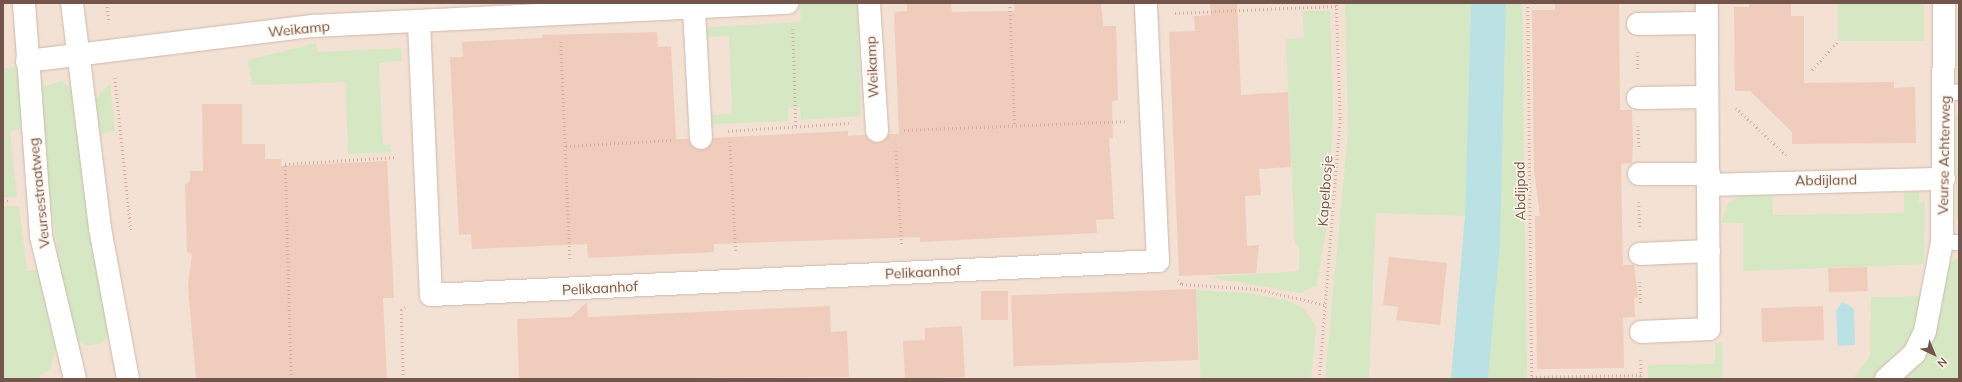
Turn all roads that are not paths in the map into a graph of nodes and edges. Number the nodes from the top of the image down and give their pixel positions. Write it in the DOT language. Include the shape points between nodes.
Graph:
graph roads {
  1 [pos="24,3"];
  2 [pos="72,3"];
  3 [pos="788,3"];
  4 [pos="869,3"];
  5 [pos="1944,3"];
  6 [pos="1146,9"];
  7 [pos="694,10"];
  8 [pos="567,11"];
  9 [pos="1707,13"];
  10 [pos="419,23"];
  11 [pos="1638,24"];
  12 [pos="79,56"];
  13 [pos="27,61"];
  14 [pos="1707,88"];
  15 [pos="1952,92"];
  16 [pos="1638,98"];
  17 [pos="882,128"];
  18 [pos="701,136"];
  19 [pos="1639,174"];
  20 [pos="1709,179"];
  21 [pos="1944,179"];
  22 [pos="1951,242"];
  23 [pos="1709,251"];
  24 [pos="1640,254"];
  25 [pos="1641,332"];
  26 [pos="75,379"];
  27 [pos="128,379"];
  28 [pos="1886,379"];
  1 -- 13 [label="street, Veursestraatweg"];
  2 -- 12 [label="street"];
  3 -- 7 [label="street, Weikamp"];
  4 -- 17 [label="street, Weikamp"];
  5 -- 15 [label="street, Veurse Achterweg"];
  6 -- 10 [label="street, Pelikaanhof" via="1158,261 431,295"];
  7 -- 8 [label="street, Weikamp"];
  7 -- 18 [label="street"];
  8 -- 10 [label="street, Weikamp"];
  9 -- 11 [label="street"];
  9 -- 14 [label="street"];
  10 -- 12 [label="street, Weikamp" via="314,26"];
  12 -- 13 [label="street, Weikamp"];
  12 -- 27 [label="street" via="100,228"];
  13 -- 26 [label="street, Veursestraatweg" via="41,236"];
  14 -- 16 [label="street"];
  14 -- 20 [label="street"];
  15 -- 21 [label="street, Veurse Achterweg"];
  19 -- 20 [label="street, Abdijland"];
  20 -- 21 [label="street, Abdijland"];
  20 -- 23 [label="street"];
  21 -- 22 [label="street, Veurse Achterweg"];
  22 -- 28 [label="street, Veurse Achterweg" via="1914,354"];
  23 -- 24 [label="street"];
  23 -- 25 [label="street" via="1709,329"];
}
